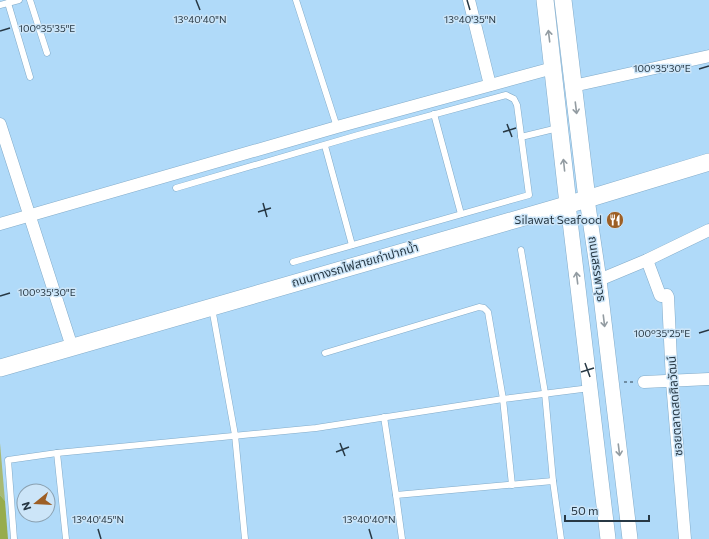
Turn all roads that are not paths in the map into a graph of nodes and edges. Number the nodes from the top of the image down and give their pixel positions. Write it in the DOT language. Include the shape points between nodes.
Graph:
graph roads {
  1 [pos="19,0"];
  2 [pos="30,0"];
  3 [pos="296,0"];
  4 [pos="469,0"];
  5 [pos="545,0"];
  6 [pos="563,0"];
  7 [pos="2,3"];
  8 [pos="47,53"];
  9 [pos="709,56"];
  10 [pos="570,59"];
  11 [pos="553,65"];
  12 [pos="30,77"];
  13 [pos="490,85"];
  14 [pos="573,86"];
  15 [pos="434,114"];
  16 [pos="0,124"];
  17 [pos="337,127"];
  18 [pos="560,128"];
  19 [pos="521,137"];
  20 [pos="325,146"];
  21 [pos="4,151"];
  22 [pos="709,162"];
  23 [pos="176,188"];
  24 [pos="587,199"];
  25 [pos="568,204"];
  26 [pos="461,214"];
  27 [pos="30,216"];
  28 [pos="0,224"];
  29 [pos="709,230"];
  30 [pos="352,245"];
  31 [pos="520,250"];
  32 [pos="647,260"];
  33 [pos="293,262"];
  34 [pos="599,280"];
  35 [pos="212,306"];
  36 [pos="72,347"];
  37 [pos="325,353"];
  38 [pos="0,368"];
  39 [pos="709,379"];
  40 [pos="644,382"];
  41 [pos="672,382"];
  42 [pos="590,388"];
  43 [pos="546,393"];
  44 [pos="503,399"];
  45 [pos="384,417"];
  46 [pos="235,435"];
  47 [pos="56,453"];
  48 [pos="553,481"];
  49 [pos="512,485"];
  50 [pos="396,495"];
  51 [pos="14,539"];
  52 [pos="66,539"];
  53 [pos="245,539"];
  54 [pos="402,539"];
  55 [pos="561,539"];
  56 [pos="608,539"];
  57 [pos="630,539"];
  58 [pos="685,539"];
  1 -- 7 [label="lane"];
  2 -- 8 [label="lane"];
  3 -- 17 [label="lane"];
  4 -- 13 [label="street"];
  11 -- 5 [label="main road, ถนนสรรพาวุธ, one-way"];
  6 -- 10 [label="main road, ถนนสรรพาวุธ"];
  7 -- 12 [label="lane"];
  9 -- 14 [label="street"];
  10 -- 11 [label="main road"];
  10 -- 14 [label="main road, ถนนสรรพาวุธ"];
  11 -- 13 [label="street"];
  11 -- 18 [label="main road, ถนนสรรพาวุธ"];
  13 -- 17 [label="street"];
  14 -- 24 [label="main road, ถนนสรรพาวุธ, one-way"];
  15 -- 19 [label="lane" via="506,95 514,99 517,105"];
  15 -- 20 [label="lane"];
  15 -- 26 [label="lane"];
  16 -- 21 [label="street"];
  17 -- 27 [label="street"];
  18 -- 19 [label="lane"];
  25 -- 18 [label="main road, ถนนสรรพาวุธ, one-way"];
  19 -- 26 [label="lane" via="529,195"];
  20 -- 23 [label="lane"];
  20 -- 30 [label="lane"];
  21 -- 27 [label="street"];
  22 -- 24 [label="main road, ถนนทางรถไฟสายเก่าปากน้ำ"];
  24 -- 25 [label="main road, ถนนทางรถไฟสายเก่าปากน้ำ"];
  24 -- 34 [label="street, ถนนสรรพาวุธ"];
  25 -- 35 [label="main road, ถนนทางรถไฟสายเก่าปากน้ำ"];
  42 -- 25 [label="street, ถนนสรรพาวุธ, one-way"];
  26 -- 30 [label="lane"];
  27 -- 28 [label="street"];
  27 -- 36 [label="street"];
  29 -- 32 [label="street"];
  30 -- 33 [label="lane"];
  31 -- 43 [label="lane"];
  32 -- 34 [label="street"];
  32 -- 41 [label="street, ซอยตลาดสดศิลวัฒน์" via="661,296 668,297"];
  34 -- 57 [label="street, ถนนสรรพาวุธ, one-way"];
  35 -- 36 [label="main road, ถนนทางรถไฟสายเก่าปากน้ำ"];
  35 -- 46 [label="lane"];
  36 -- 38 [label="main road, ถนนทางรถไฟสายเก่าปากน้ำ"];
  37 -- 44 [label="lane" via="484,308 488,312"];
  39 -- 41 [label="street"];
  40 -- 41 [label="street"];
  41 -- 58 [label="street, ซอยตลาดสดศิลวัฒน์"];
  42 -- 43 [label="lane"];
  42 -- 56 [label="street, ถนนสรรพาวุธ"];
  43 -- 44 [label="lane"];
  43 -- 48 [label="lane"];
  44 -- 45 [label="lane"];
  44 -- 49 [label="lane"];
  45 -- 46 [label="lane" via="316,428"];
  45 -- 50 [label="lane"];
  46 -- 47 [label="lane"];
  46 -- 53 [label="lane"];
  47 -- 51 [label="lane" via="8,460"];
  47 -- 52 [label="lane"];
  48 -- 49 [label="lane"];
  48 -- 55 [label="lane"];
  49 -- 50 [label="lane"];
  50 -- 54 [label="lane"];
}
